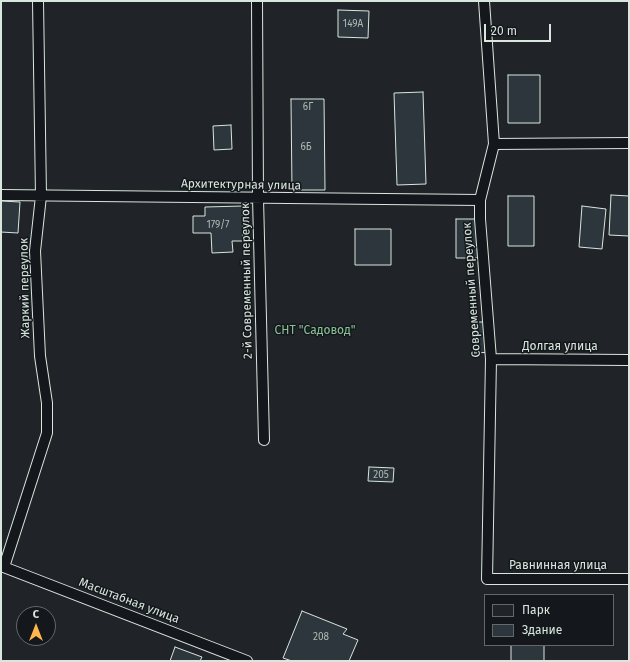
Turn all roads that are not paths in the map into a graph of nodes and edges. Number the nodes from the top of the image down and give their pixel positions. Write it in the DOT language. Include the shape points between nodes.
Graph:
graph roads {
  1 [pos="38,1"];
  2 [pos="257,1"];
  3 [pos="484,1"];
  4 [pos="629,143"];
  5 [pos="494,144"];
  6 [pos="1,195"];
  7 [pos="41,196"];
  8 [pos="258,198"];
  9 [pos="480,200"];
  10 [pos="491,360"];
  11 [pos="629,360"];
  12 [pos="264,440"];
  13 [pos="2,566"];
  14 [pos="487,579"];
  15 [pos="629,579"];
  16 [pos="247,661"];
  1 -- 7 [label="lane, Жаркий переулок"];
  2 -- 8 [label="lane, 2-й Современный переулок"];
  3 -- 5 [label="lane, Современный переулок"];
  4 -- 5 [label="lane"];
  5 -- 9 [label="lane, Современный переулок"];
  6 -- 7 [label="lane, Архитектурная улица"];
  7 -- 8 [label="lane, Архитектурная улица"];
  7 -- 13 [label="lane, Жаркий переулок" via="35,251 47,432"];
  8 -- 9 [label="lane, Архитектурная улица"];
  8 -- 12 [label="lane, 2-й Современный переулок"];
  9 -- 10 [label="lane, Современный переулок"];
  10 -- 11 [label="lane, Долгая улица"];
  10 -- 14 [label="lane, Современный переулок"];
  13 -- 16 [label="lane, Масштабная улица"];
  14 -- 15 [label="lane, Равнинная улица"];
}
